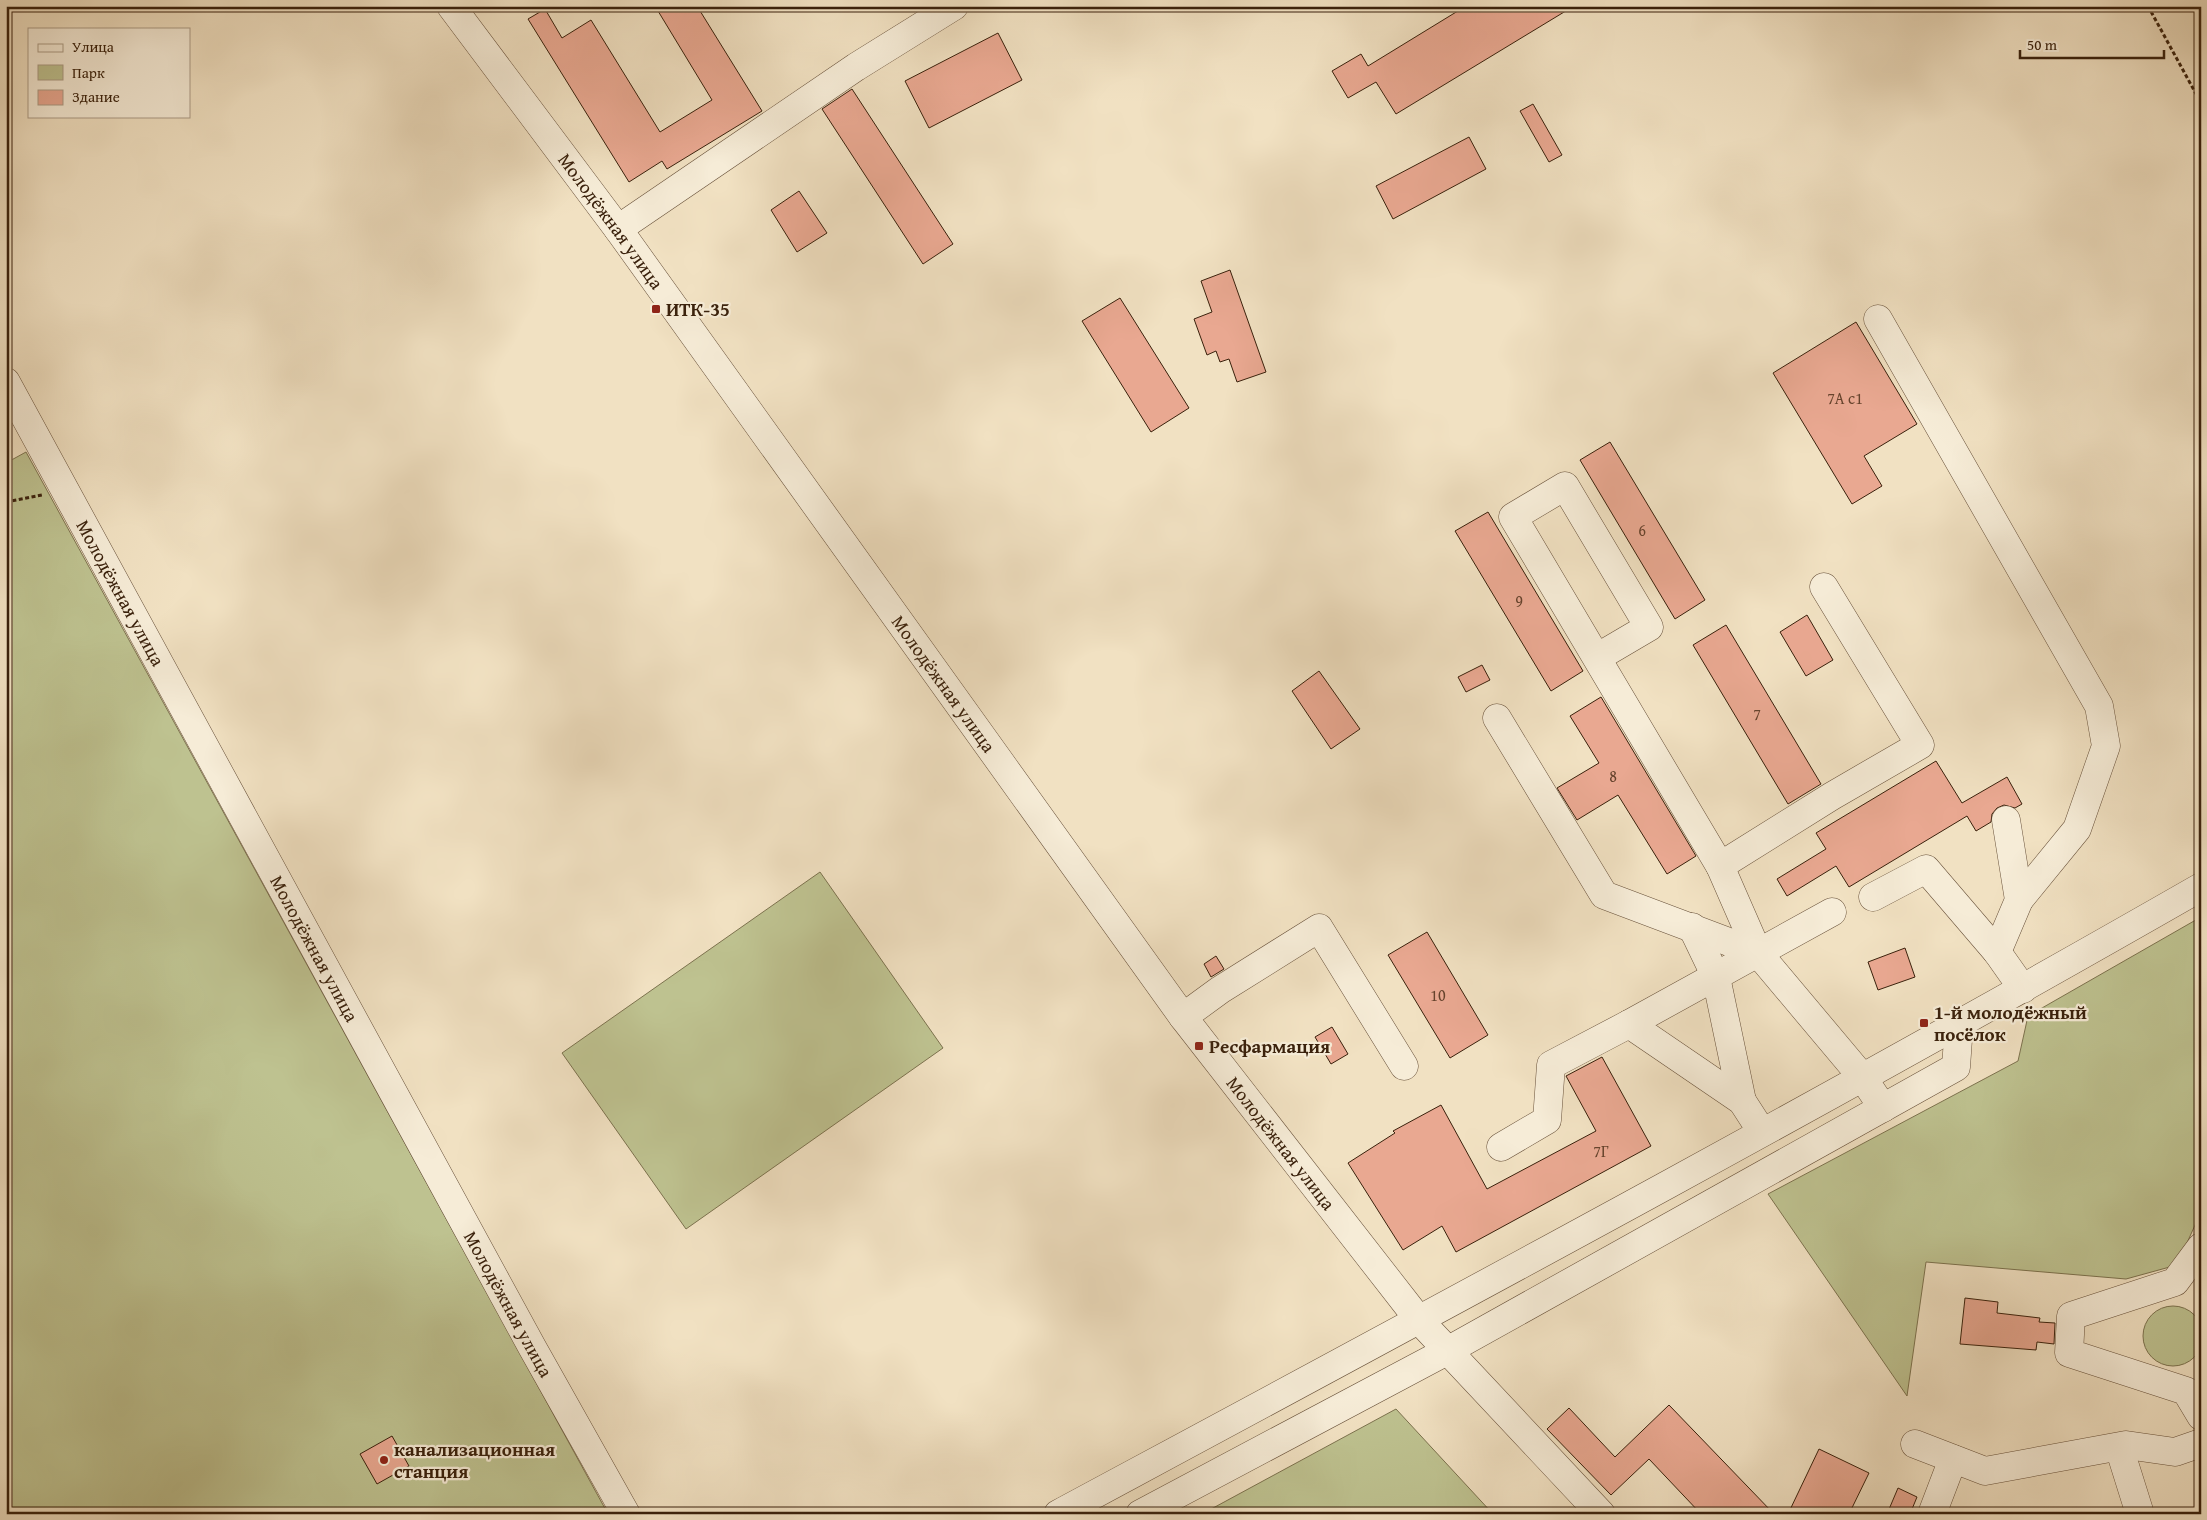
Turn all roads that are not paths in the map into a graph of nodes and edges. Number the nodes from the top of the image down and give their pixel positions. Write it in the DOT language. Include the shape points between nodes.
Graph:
graph roads {
  1 [pos="451,6"];
  2 [pos="954,6"];
  3 [pos="618,229"];
  4 [pos="1878,318"];
  5 [pos="6,382"];
  6 [pos="1824,587"];
  7 [pos="1598,657"];
  8 [pos="1497,718"];
  9 [pos="2006,820"];
  10 [pos="1720,866"];
  11 [pos="2201,887"];
  12 [pos="1873,896"];
  13 [pos="2019,900"];
  14 [pos="1832,912"];
  15 [pos="1692,927"];
  16 [pos="1997,952"];
  17 [pos="1758,953"];
  18 [pos="1716,977"];
  19 [pos="2022,989"];
  20 [pos="1184,1016"];
  21 [pos="1629,1024"];
  22 [pos="1959,1025"];
  23 [pos="1404,1066"];
  24 [pos="1863,1078"];
  25 [pos="1742,1102"];
  26 [pos="1883,1108"];
  27 [pos="1762,1132"];
  28 [pos="1501,1146"];
  29 [pos="2201,1247"];
  30 [pos="1419,1320"];
  31 [pos="1448,1351"];
  32 [pos="2201,1416"];
  33 [pos="2201,1442"];
  34 [pos="1915,1444"];
  35 [pos="2119,1447"];
  36 [pos="1953,1459"];
  37 [pos="626,1514"];
  38 [pos="1058,1514"];
  39 [pos="1140,1514"];
  40 [pos="1601,1514"];
  41 [pos="1932,1514"];
  42 [pos="2140,1514"];
  1 -- 3 [label="street, Молодёжная улица"];
  2 -- 3 [label="street" via="856,67"];
  3 -- 20 [label="street, Молодёжная улица"];
  4 -- 13 [label="street" via="2099,706 2106,746 2077,829"];
  5 -- 37 [label="street, Молодёжная улица"];
  6 -- 10 [label="street" via="1920,745"];
  7 -- 7 [label="street" via="1513,517 1565,486 1649,627"];
  7 -- 10 [label="street"];
  8 -- 15 [label="street" via="1604,895"];
  9 -- 13 [label="street"];
  10 -- 17 [label="street"];
  11 -- 19 [label="street"];
  12 -- 16 [label="street" via="1926,869"];
  13 -- 16 [label="street"];
  14 -- 17 [label="street"];
  15 -- 17 [label="street"];
  15 -- 18 [label="street"];
  16 -- 19 [label="street"];
  17 -- 18 [label="street"];
  17 -- 24 [label="street"];
  18 -- 21 [label="street"];
  18 -- 25 [label="street"];
  19 -- 22 [label="street"];
  20 -- 23 [label="street" via="1319,928"];
  20 -- 30 [label="street, Молодёжная улица"];
  21 -- 25 [label="street"];
  21 -- 28 [label="street" via="1551,1065 1547,1120"];
  22 -- 24 [label="street"];
  22 -- 26 [label="street" via="1956,1068"];
  24 -- 26 [label="street"];
  24 -- 27 [label="street"];
  25 -- 27 [label="street"];
  26 -- 31 [label="street"];
  27 -- 30 [label="street"];
  29 -- 32 [label="street" via="2175,1282 2071,1316 2069,1353 2186,1391"];
  30 -- 31 [label="street, Молодёжная улица"];
  30 -- 38 [label="street"];
  31 -- 39 [label="street"];
  31 -- 40 [label="street, Молодёжная улица"];
  33 -- 35 [label="street" via="2175,1452 2126,1445"];
  34 -- 36 [label="street"];
  35 -- 36 [label="street" via="1985,1471"];
  35 -- 42 [label="street"];
  36 -- 41 [label="street"];
}
